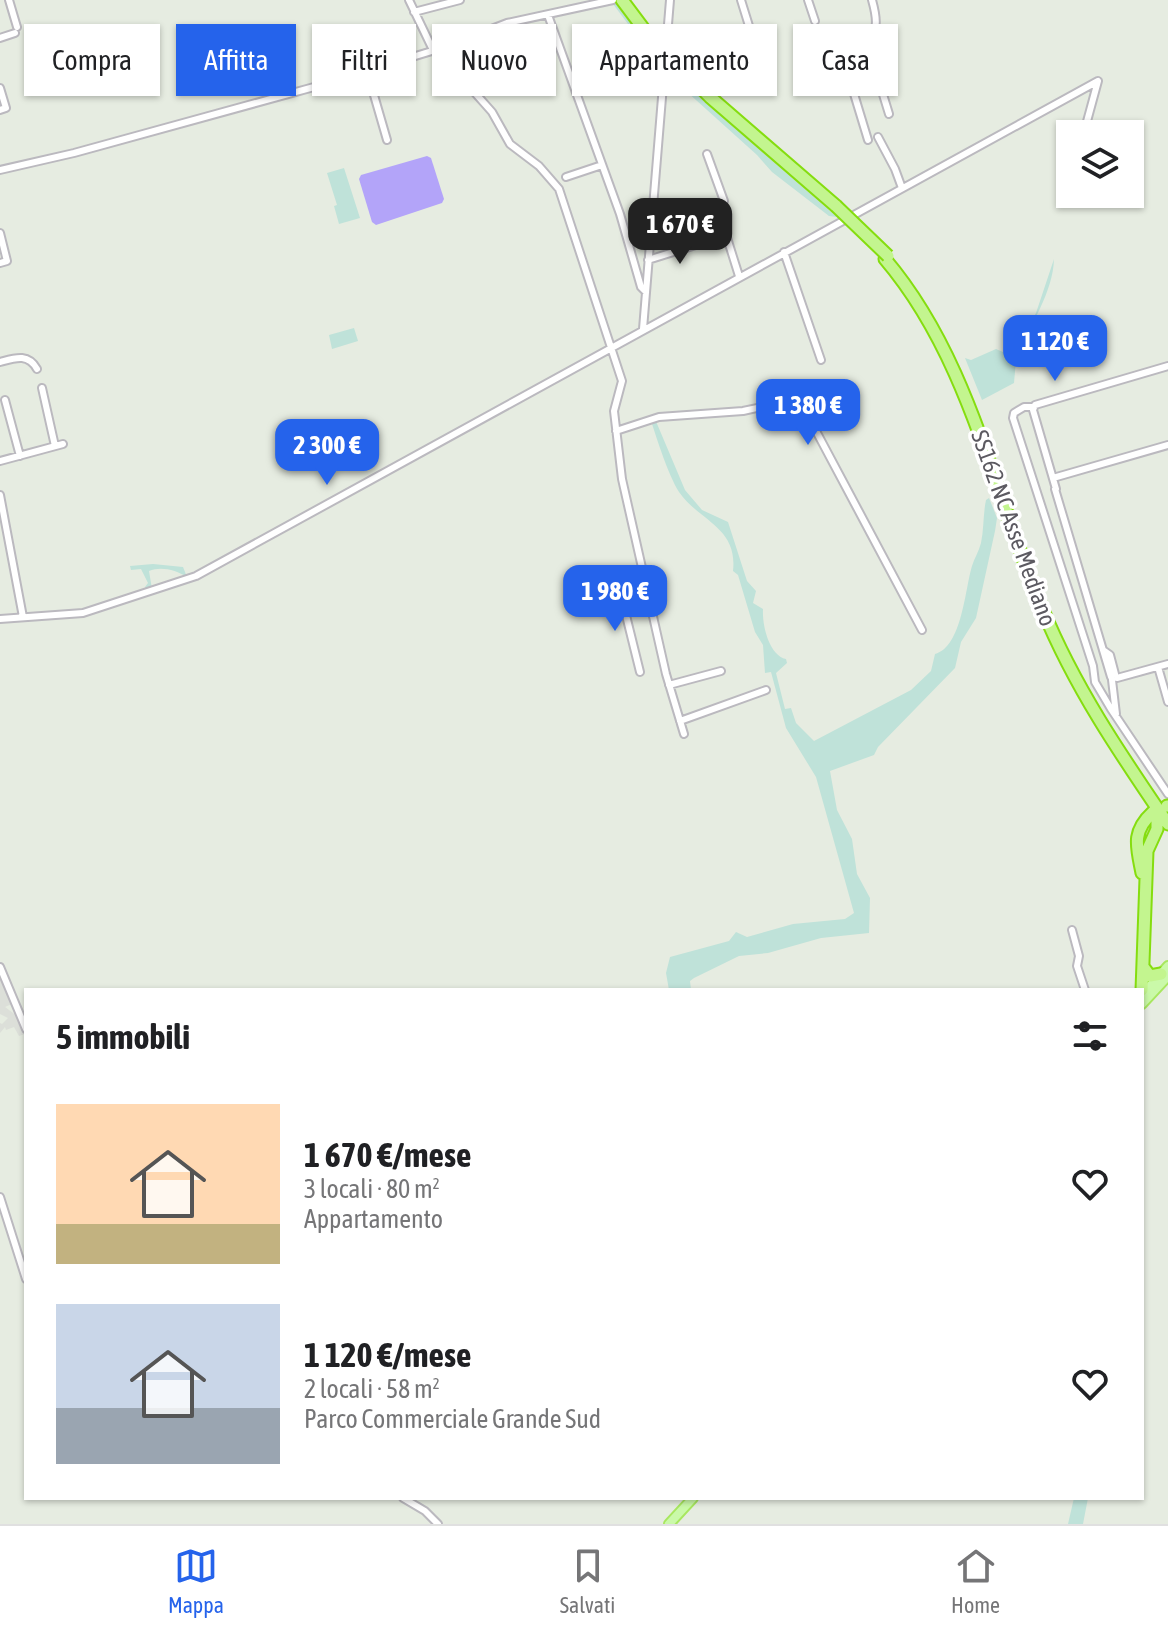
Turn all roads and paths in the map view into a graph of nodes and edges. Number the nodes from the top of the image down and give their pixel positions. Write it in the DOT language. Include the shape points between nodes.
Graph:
graph roads {
  1 [pos="9,0"];
  2 [pos="409,0"];
  3 [pos="460,0"];
  4 [pos="613,0"];
  5 [pos="625,0"];
  6 [pos="670,0"];
  7 [pos="741,0"];
  8 [pos="808,0"];
  9 [pos="872,0"];
  10 [pos="414,12"];
  11 [pos="548,15"];
  12 [pos="815,21"];
  13 [pos="504,24"];
  14 [pos="645,24"];
  15 [pos="665,24"];
  16 [pos="748,24"];
  17 [pos="877,24"];
  18 [pos="0,36"];
  19 [pos="432,46"];
  20 [pos="312,86"];
  21 [pos="0,88"];
  22 [pos="374,96"];
  23 [pos="477,96"];
  24 [pos="658,96"];
  25 [pos="704,96"];
  26 [pos="854,96"];
  27 [pos="883,96"];
  28 [pos="3,109"];
  29 [pos="889,114"];
  30 [pos="1087,120"];
  31 [pos="878,137"];
  32 [pos="387,140"];
  33 [pos="868,140"];
  34 [pos="707,154"];
  35 [pos="602,165"];
  36 [pos="0,170"];
  37 [pos="566,177"];
  38 [pos="902,188"];
  39 [pos="0,233"];
  40 [pos="702,243"];
  41 [pos="784,252"];
  42 [pos="648,260"];
  43 [pos="0,263"];
  44 [pos="739,276"];
  45 [pos="646,292"];
  46 [pos="643,329"];
  47 [pos="610,348"];
  48 [pos="821,360"];
  49 [pos="0,362"];
  50 [pos="1168,366"];
  51 [pos="37,369"];
  52 [pos="40,389"];
  53 [pos="5,400"];
  54 [pos="1033,407"];
  55 [pos="616,431"];
  56 [pos="1168,445"];
  57 [pos="20,456"];
  58 [pos="0,461"];
  59 [pos="1052,478"];
  60 [pos="0,495"];
  61 [pos="645,581"];
  62 [pos="619,587"];
  63 [pos="603,591"];
  64 [pos="23,617"];
  65 [pos="0,619"];
  66 [pos="922,630"];
  67 [pos="1168,664"];
  68 [pos="1158,667"];
  69 [pos="721,671"];
  70 [pos="640,672"];
  71 [pos="1113,677"];
  72 [pos="669,685"];
  73 [pos="766,690"];
  74 [pos="1168,702"];
  75 [pos="1116,714"];
  76 [pos="680,721"];
  77 [pos="1109,732"];
  78 [pos="684,734"];
  79 [pos="1168,794"];
  80 [pos="1161,808"];
  81 [pos="1168,814"];
  82 [pos="1168,824"];
  83 [pos="1166,838"];
  84 [pos="1152,844"];
  85 [pos="1145,893"];
  86 [pos="1072,930"];
  87 [pos="0,967"];
  88 [pos="1144,968"];
  89 [pos="1166,972"];
  90 [pos="1084,988"];
  91 [pos="1142,988"];
  92 [pos="1144,990"];
  93 [pos="1144,1001"];
  94 [pos="24,1024"];
  95 [pos="0,1197"];
  96 [pos="24,1273"];
  97 [pos="406,1500"];
  98 [pos="691,1500"];
  99 [pos="438,1524"];
  100 [pos="669,1524"];
  1 -- 18 [label="street" via="16,30"];
  2 -- 10 [label="street"];
  3 -- 10 [label="street"];
  4 -- 11 [label="street"];
  5 -- 14 [label="highway, SS162 NC Asse Mediano"];
  6 -- 15 [label="street"];
  7 -- 16 [label="street"];
  8 -- 12 [label="street"];
  9 -- 17 [label="street"];
  10 -- 19 [label="street"];
  11 -- 13 [label="street"];
  11 -- 35 [label="street"];
  20 -- 36 [label="street"];
  21 -- 28 [label="street"];
  22 -- 32 [label="street"];
  23 -- 47 [label="street" via="508,142 559,189"];
  24 -- 42 [label="street"];
  25 -- 77 [label="highway, SS162 NC Asse Mediano, bridge" via="835,208 886,257 922,305 970,404 1061,642"];
  26 -- 33 [label="street"];
  27 -- 29 [label="street"];
  30 -- 38 [label="street" via="1098,81"];
  31 -- 38 [label="street"];
  34 -- 44 [label="street" via="724,201 718,209"];
  35 -- 37 [label="street"];
  35 -- 45 [label="street"];
  38 -- 41 [label="street"];
  39 -- 43 [label="street" via="7,261"];
  40 -- 42 [label="street"];
  41 -- 44 [label="street"];
  41 -- 48 [label="street"];
  42 -- 45 [label="street"];
  44 -- 46 [label="street"];
  45 -- 46 [label="street"];
  46 -- 47 [label="street"];
  47 -- 55 [label="street" via="622,385 614,411"];
  47 -- 64 [label="street" via="196,576 83,613"];
  49 -- 51 [label="street" via="22,357"];
  50 -- 54 [label="street"];
  52 -- 57 [label="street" via="59,445"];
  53 -- 57 [label="street"];
  54 -- 59 [label="street"];
  54 -- 75 [label="street" via="1024,407 1013,418 1095,682"];
  55 -- 61 [label="street"];
  55 -- 66 [label="street" via="659,417 743,411 799,399"];
  56 -- 59 [label="street"];
  57 -- 58 [label="street"];
  59 -- 71 [label="street"];
  60 -- 64 [label="street"];
  61 -- 62 [label="street"];
  61 -- 72 [label="street"];
  62 -- 63 [label="street"];
  62 -- 70 [label="street"];
  64 -- 65 [label="street"];
  67 -- 68 [label="street"];
  68 -- 71 [label="street"];
  68 -- 74 [label="street"];
  69 -- 72 [label="street"];
  71 -- 75 [label="street"];
  72 -- 76 [label="street"];
  73 -- 76 [label="street"];
  75 -- 79 [label="street"];
  76 -- 78 [label="street"];
  77 -- 80 [label="highway, SS162 NC Asse Mediano"];
  77 -- 81 [label="highway, SS162 NC Asse Mediano"];
  80 -- 82 [label="highway, SS162 NC Asse Mediano"];
  80 -- 84 [label="highway"];
  80 -- 85 [label="highway" via="1139,829 1137,839"];
  83 -- 84 [label="highway"];
  84 -- 85 [label="highway"];
  85 -- 88 [label="highway"];
  86 -- 90 [label="street"];
  87 -- 94 [label="street"];
  88 -- 89 [label="highway" via="1149,975"];
  88 -- 91 [label="highway"];
  89 -- 92 [label="main road"];
  89 -- 93 [label="main road"];
  95 -- 96 [label="street"];
  97 -- 99 [label="street"];
  98 -- 100 [label="main road"];
}
